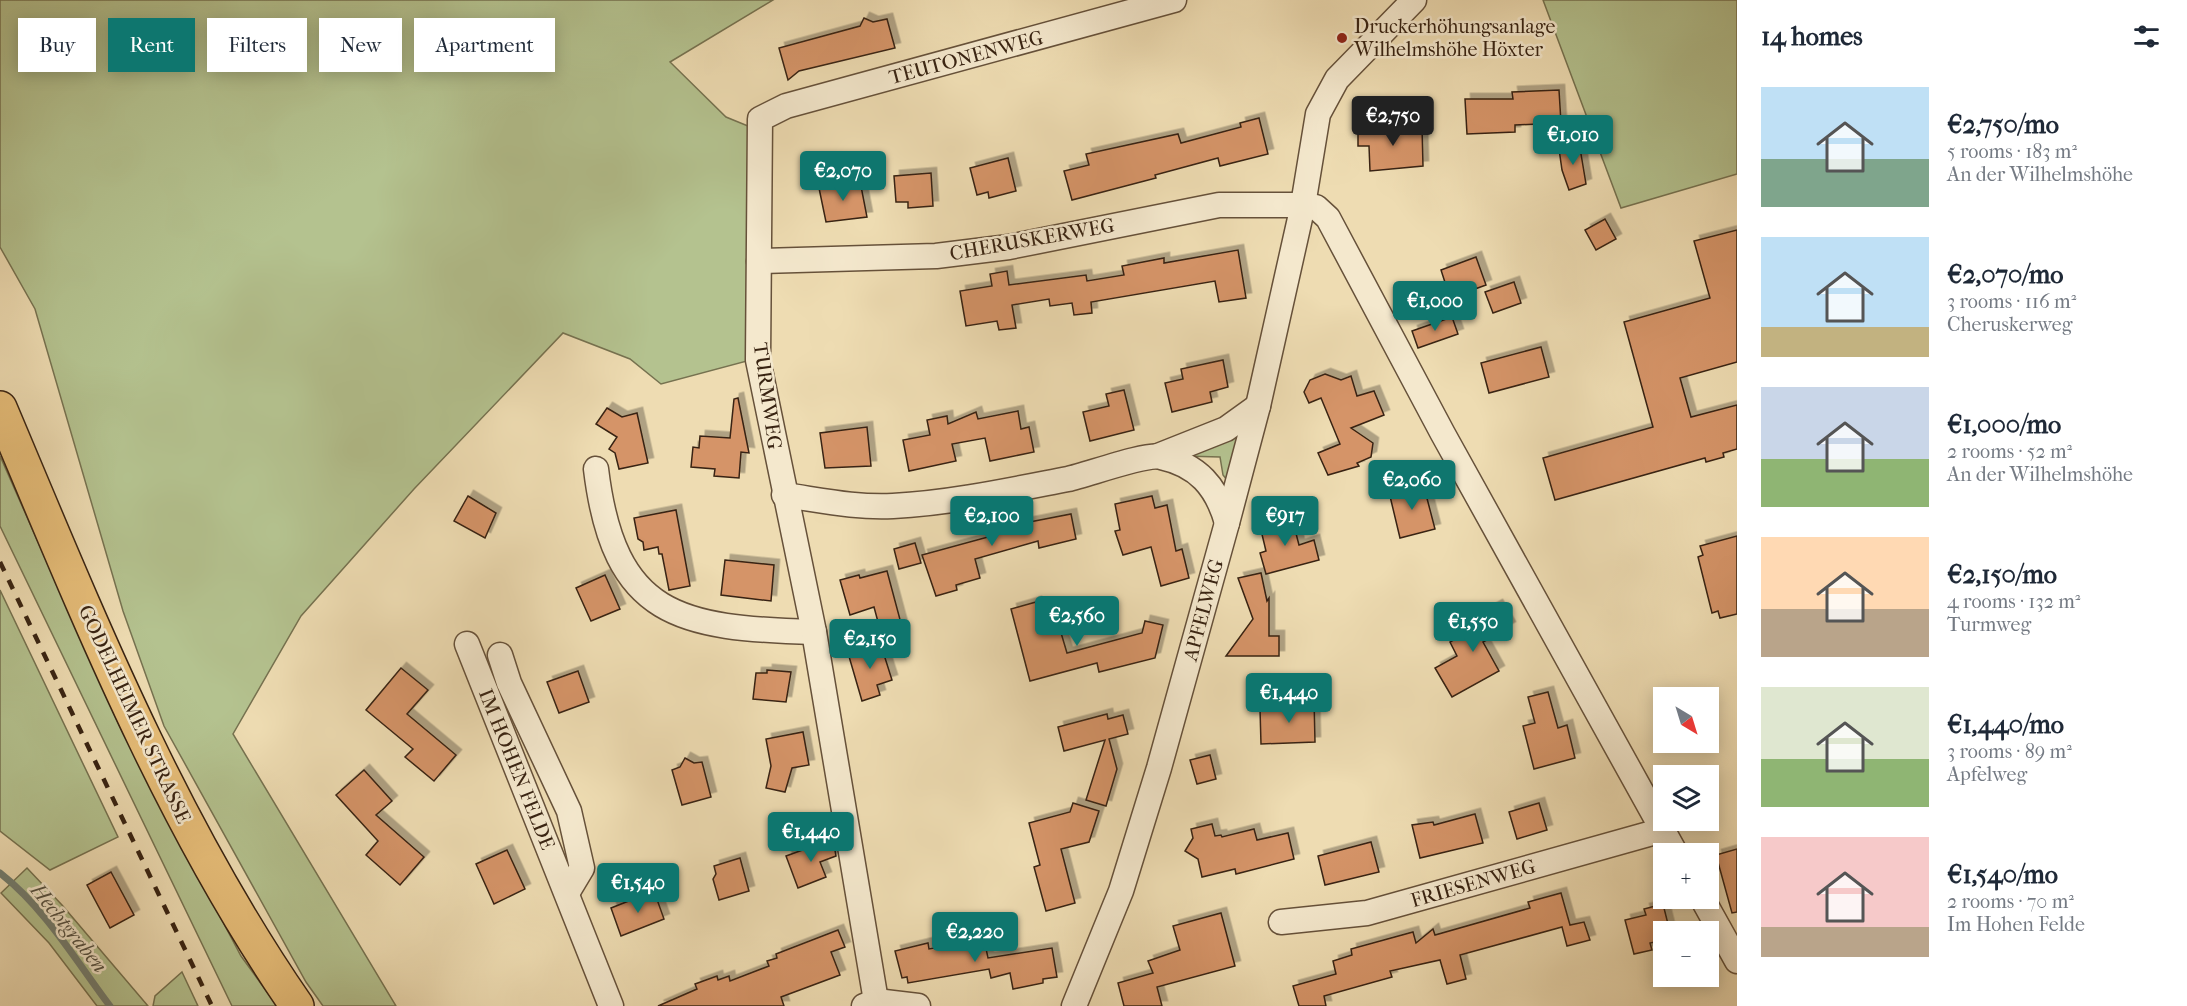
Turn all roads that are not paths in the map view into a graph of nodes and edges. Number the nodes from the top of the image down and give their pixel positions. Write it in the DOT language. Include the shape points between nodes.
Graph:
graph roads {
  1 [pos="1174,0"];
  2 [pos="1405,3"];
  3 [pos="760,119"];
  4 [pos="1303,205"];
  5 [pos="759,261"];
  6 [pos="1258,406"];
  7 [pos="0,408"];
  8 [pos="1158,456"];
  9 [pos="596,469"];
  10 [pos="784,495"];
  11 [pos="1227,523"];
  12 [pos="814,632"];
  13 [pos="467,644"];
  14 [pos="500,655"];
  15 [pos="1653,812"];
  16 [pos="1659,831"];
  17 [pos="567,893"];
  18 [pos="1708,909"];
  19 [pos="1281,922"];
  20 [pos="1737,961"];
  21 [pos="870,1004"];
  22 [pos="297,1006"];
  23 [pos="611,1006"];
  24 [pos="918,1006"];
  25 [pos="1074,1006"];
  1 -- 3 [label="street, TEUTONENWEG" via="786,106"];
  2 -- 4 [label="street, APFELWEG" via="1337,79 1318,114"];
  3 -- 5 [label="street, TURMWEG"];
  4 -- 5 [label="street, CHERUSKERWEG" via="1219,205 1009,247 936,256"];
  4 -- 6 [label="street, APFELWEG"];
  4 -- 15 [label="street" via="1316,207 1328,218"];
  5 -- 10 [label="street, TURMWEG" via="758,360"];
  6 -- 8 [label="street" via="1226,429"];
  6 -- 11 [label="street, APFELWEG"];
  7 -- 22 [label="main road, GODELHEIMER STRASSE" via="101,646 175,804 254,944"];
  8 -- 10 [label="street" via="1070,478 963,498 892,506"];
  8 -- 11 [label="street" via="1182,463 1208,483 1221,501"];
  9 -- 12 [label="street" via="603,515 616,551 631,578 651,600 690,619 739,629"];
  10 -- 12 [label="street, TURMWEG"];
  11 -- 25 [label="street, APFELWEG" via="1121,891"];
  12 -- 21 [label="street, TURMWEG"];
  13 -- 17 [label="street, IM HOHEN FELDE"];
  14 -- 17 [label="street, IM HOHEN FELDE" via="509,683 570,811 582,868"];
  16 -- 19 [label="street, FRIESENWEG" via="1367,914"];
  17 -- 23 [label="street, IM HOHEN FELDE"];
  18 -- 20 [label="street"];
  21 -- 24 [label="street"];
}
